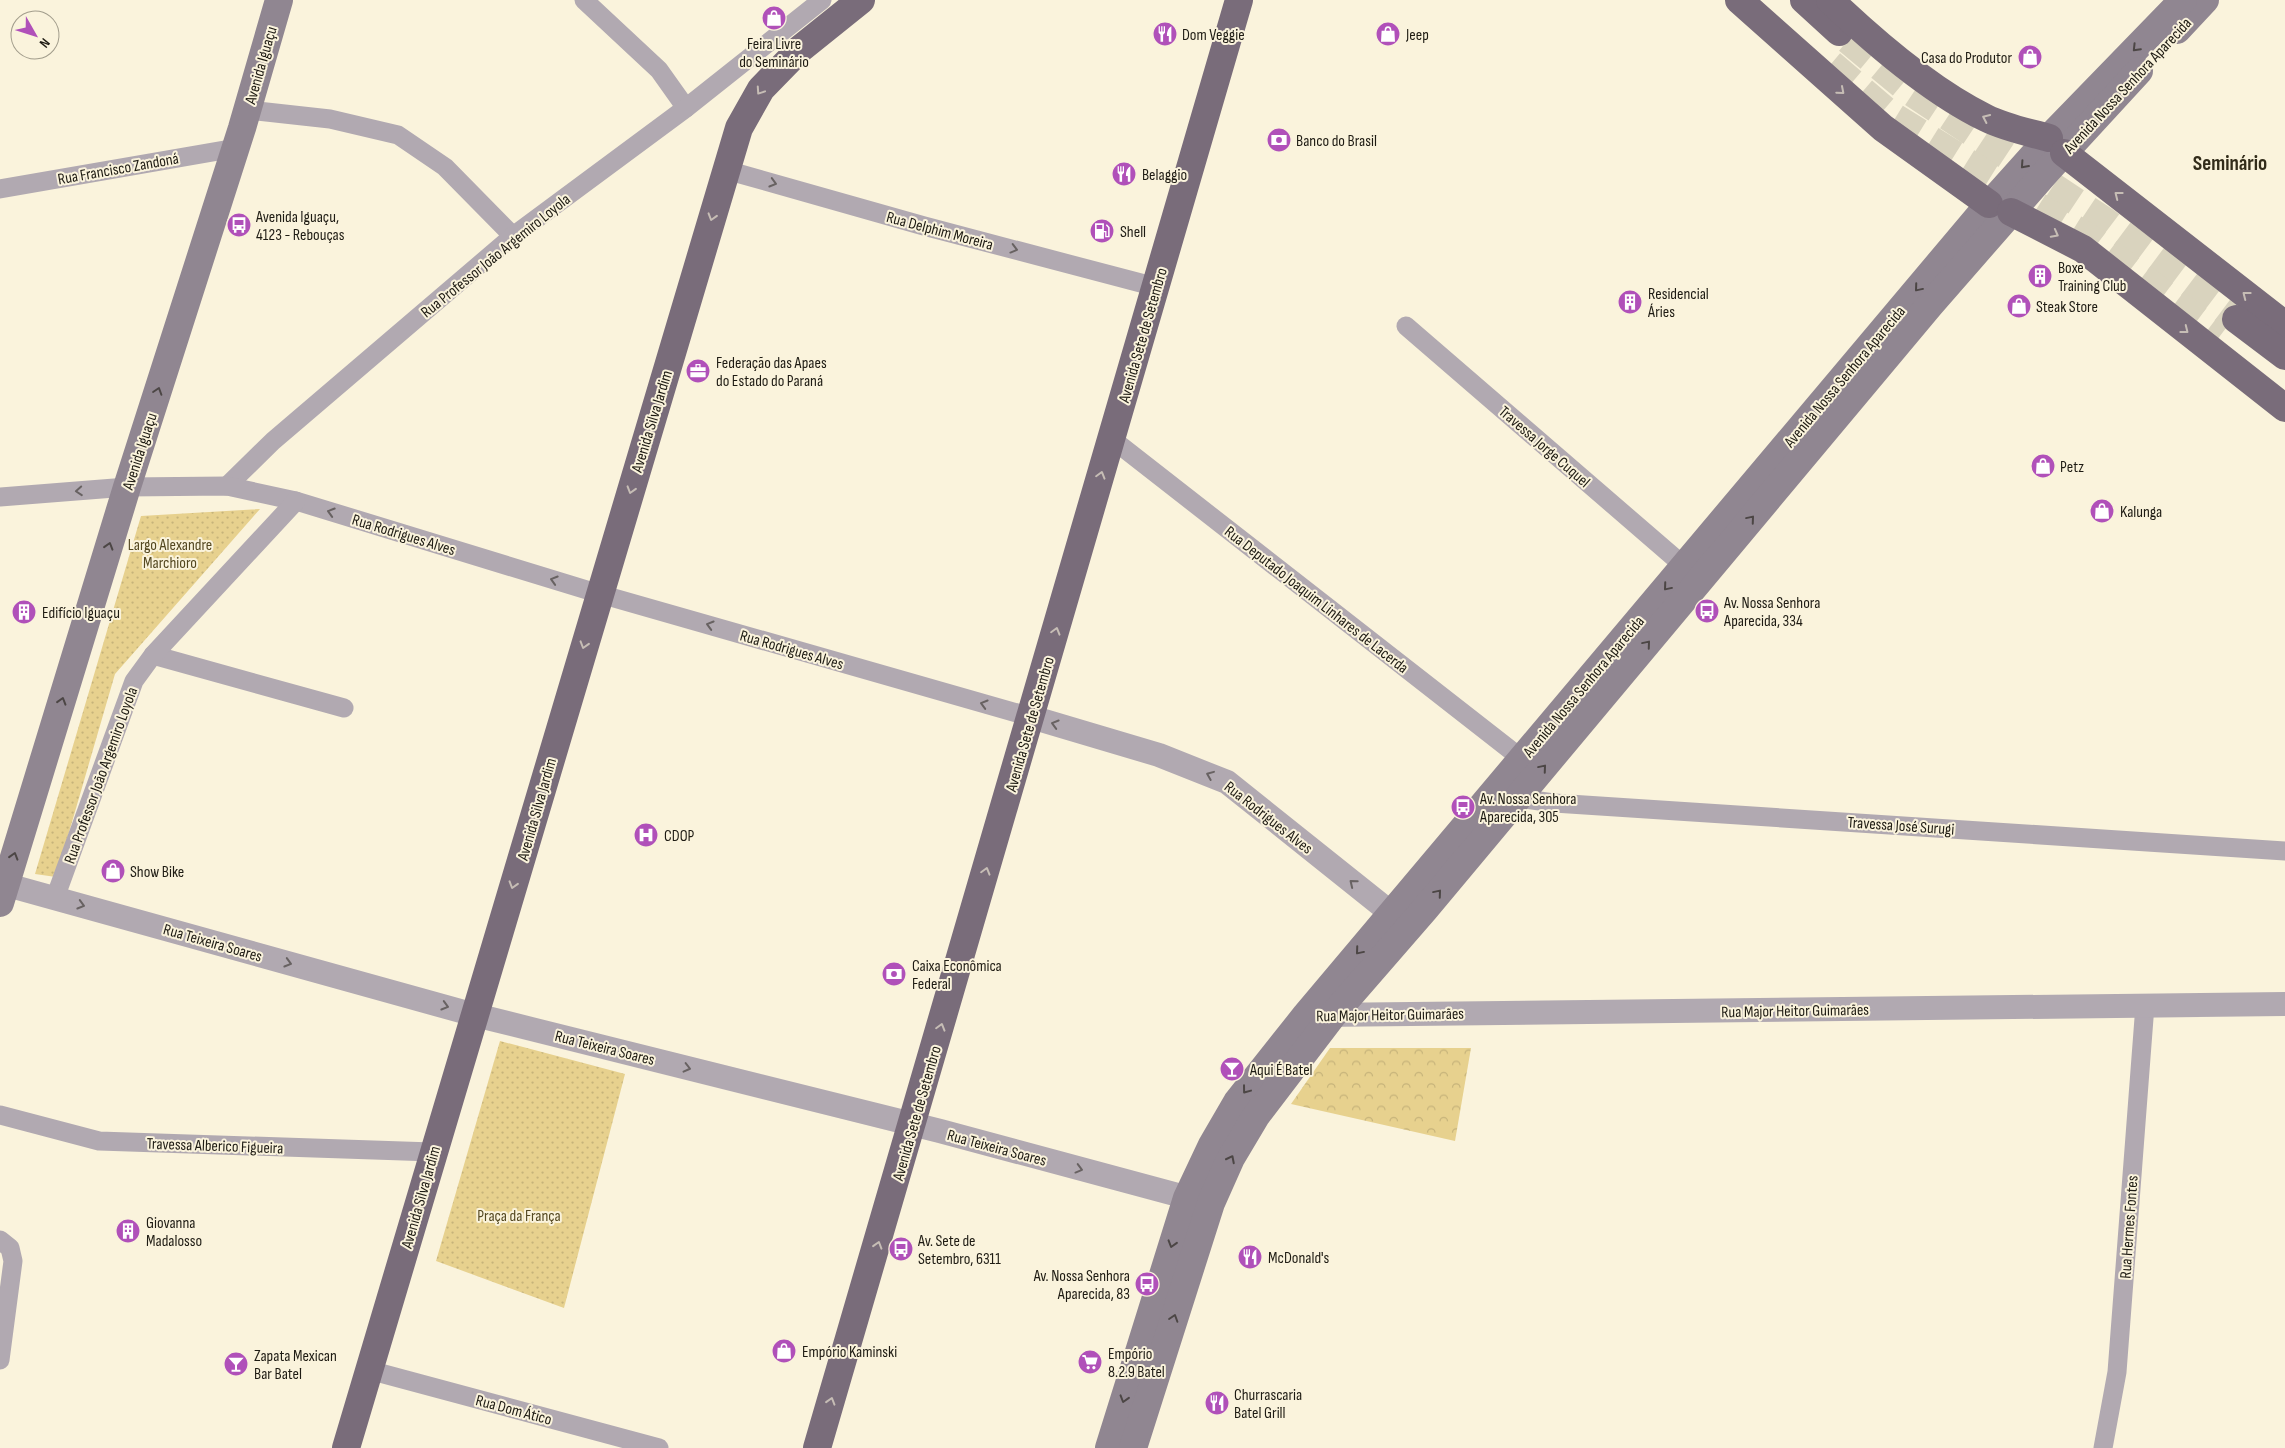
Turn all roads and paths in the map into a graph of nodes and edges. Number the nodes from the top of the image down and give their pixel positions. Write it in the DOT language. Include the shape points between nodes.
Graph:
graph roads {
  1 [pos="279,0"];
  2 [pos="584,0"];
  3 [pos="822,0"];
  4 [pos="830,0"];
  5 [pos="861,0"];
  6 [pos="1239,0"];
  7 [pos="1739,0"];
  8 [pos="1763,0"];
  9 [pos="1804,0"];
  10 [pos="1830,0"];
  11 [pos="2183,0"];
  12 [pos="2205,0"];
  13 [pos="1848,40"];
  14 [pos="800,49"];
  15 [pos="1831,64"];
  16 [pos="686,108"];
  17 [pos="248,110"];
  18 [pos="2056,146"];
  19 [pos="236,148"];
  20 [pos="726,170"];
  21 [pos="0,189"];
  22 [pos="2000,208"];
  23 [pos="514,236"];
  24 [pos="1156,287"];
  25 [pos="2285,325"];
  26 [pos="1406,326"];
  27 [pos="2285,356"];
  28 [pos="2285,385"];
  29 [pos="2285,408"];
  30 [pos="1112,439"];
  31 [pos="227,486"];
  32 [pos="127,487"];
  33 [pos="0,497"];
  34 [pos="296,502"];
  35 [pos="1684,566"];
  36 [pos="600,594"];
  37 [pos="153,655"];
  38 [pos="344,708"];
  39 [pos="1031,717"];
  40 [pos="1522,760"];
  41 [pos="1517,798"];
  42 [pos="2285,851"];
  43 [pos="2,890"];
  44 [pos="55,898"];
  45 [pos="1399,922"];
  46 [pos="2285,1004"];
  47 [pos="2145,1005"];
  48 [pos="475,1015"];
  49 [pos="1306,1015"];
  50 [pos="1333,1015"];
  51 [pos="0,1115"];
  52 [pos="913,1125"];
  53 [pos="434,1152"];
  54 [pos="1199,1200"];
  55 [pos="0,1240"];
  56 [pos="0,1360"];
  57 [pos="369,1370"];
  58 [pos="346,1448"];
  59 [pos="659,1448"];
  60 [pos="817,1448"];
  61 [pos="1109,1448"];
  62 [pos="1133,1448"];
  63 [pos="2103,1448"];
  1 -- 17 [label="main road, Avenida Iguaçu"];
  2 -- 16 [label="street" via="659,70"];
  3 -- 16 [label="street, Rua Professor João Argemiro Loyola"];
  4 -- 14 [label="main road"];
  5 -- 14 [label="main road"];
  6 -- 24 [label="main road, Avenida Sete de Setembro"];
  7 -- 22 [label="main road, one-way" via="1883,128"];
  8 -- 15 [label="main road"];
  9 -- 13 [label="main road"];
  18 -- 10 [label="main road, one-way" via="1973,111 1913,70"];
  11 -- 18 [label="main road, Avenida Nossa Senhora Aparecida, one-way"];
  12 -- 18 [label="main road, Avenida Nossa Senhora Aparecida"];
  14 -- 20 [label="main road, one-way" via="761,89 740,128"];
  16 -- 23 [label="street, Rua Professor João Argemiro Loyola"];
  17 -- 19 [label="main road, Avenida Iguaçu"];
  17 -- 23 [label="street" via="330,119 398,135 445,167"];
  18 -- 22 [label="main road, Avenida Nossa Senhora Aparecida"];
  25 -- 18 [label="main road, one-way"];
  19 -- 21 [label="street, Rua Francisco Zandoná"];
  32 -- 19 [label="main road, Avenida Iguaçu, one-way"];
  20 -- 24 [label="street, Rua Delphim Moreira, one-way"];
  20 -- 36 [label="main road, Avenida Silva Jardim, one-way"];
  22 -- 29 [label="main road, one-way" via="2084,249"];
  22 -- 35 [label="main road, Avenida Nossa Senhora Aparecida, one-way"];
  41 -- 22 [label="main road, Avenida Nossa Senhora Aparecida, one-way" via="1924,313"];
  23 -- 31 [label="street, Rua Professor João Argemiro Loyola" via="273,441"];
  24 -- 30 [label="main road, Avenida Sete de Setembro"];
  26 -- 35 [label="street, Travessa Jorge Cuquel"];
  27 -- 28 [label="main road" via="2228,328"];
  39 -- 30 [label="main road, Avenida Sete de Setembro, one-way"];
  30 -- 40 [label="street, Rua Deputado Joaquim Linhares de Lacerda"];
  31 -- 32 [label="street, Rua Rodrigues Alves"];
  31 -- 34 [label="street, Rua Rodrigues Alves"];
  32 -- 33 [label="street, Rua Rodrigues Alves, one-way"];
  43 -- 32 [label="main road, Avenida Iguaçu, one-way"];
  36 -- 34 [label="street, Rua Rodrigues Alves, one-way"];
  34 -- 37 [label="street, Rua Professor João Argemiro Loyola"];
  35 -- 40 [label="main road, Avenida Nossa Senhora Aparecida, one-way"];
  39 -- 36 [label="street, Rua Rodrigues Alves, one-way"];
  36 -- 48 [label="main road, Avenida Silva Jardim, one-way"];
  37 -- 38 [label="street"];
  37 -- 44 [label="street, Rua Professor João Argemiro Loyola" via="134,681"];
  45 -- 39 [label="street, Rua Rodrigues Alves, one-way" via="1226,782 1159,755"];
  52 -- 39 [label="main road, Avenida Sete de Setembro, one-way"];
  40 -- 45 [label="main road, Avenida Nossa Senhora Aparecida"];
  41 -- 42 [label="street, Travessa José Surugi"];
  45 -- 41 [label="main road, Avenida Nossa Senhora Aparecida, one-way"];
  43 -- 44 [label="street, Rua Teixeira Soares"];
  44 -- 48 [label="street, Rua Teixeira Soares, one-way"];
  45 -- 49 [label="main road, Avenida Nossa Senhora Aparecida, one-way"];
  45 -- 50 [label="main road, Avenida Nossa Senhora Aparecida"];
  46 -- 47 [label="street, Rua Major Heitor Guimarães"];
  47 -- 50 [label="street, Rua Major Heitor Guimarães"];
  47 -- 63 [label="street, Rua Hermes Fontes" via="2117,1372"];
  48 -- 52 [label="street, Rua Teixeira Soares, one-way"];
  48 -- 53 [label="main road, Avenida Silva Jardim"];
  49 -- 50 [label="street, Rua Major Heitor Guimarães"];
  49 -- 54 [label="main road, Avenida Nossa Senhora Aparecida, one-way" via="1237,1102 1212,1145"];
  54 -- 50 [label="main road, Avenida Nossa Senhora Aparecida, one-way" via="1231,1158 1256,1116"];
  51 -- 53 [label="street, Travessa Alberico Figueira" via="98,1141"];
  52 -- 54 [label="street, Rua Teixeira Soares, one-way"];
  60 -- 52 [label="main road, Avenida Sete de Setembro, one-way"];
  53 -- 57 [label="main road, Avenida Silva Jardim"];
  54 -- 61 [label="main road, Avenida Nossa Senhora Aparecida, one-way"];
  62 -- 54 [label="main road, Avenida Nossa Senhora Aparecida, one-way"];
  55 -- 56 [label="street" via="10,1248 13,1261"];
  57 -- 58 [label="main road, Avenida Silva Jardim"];
  57 -- 59 [label="street, Rua Dom Ático"];
}
